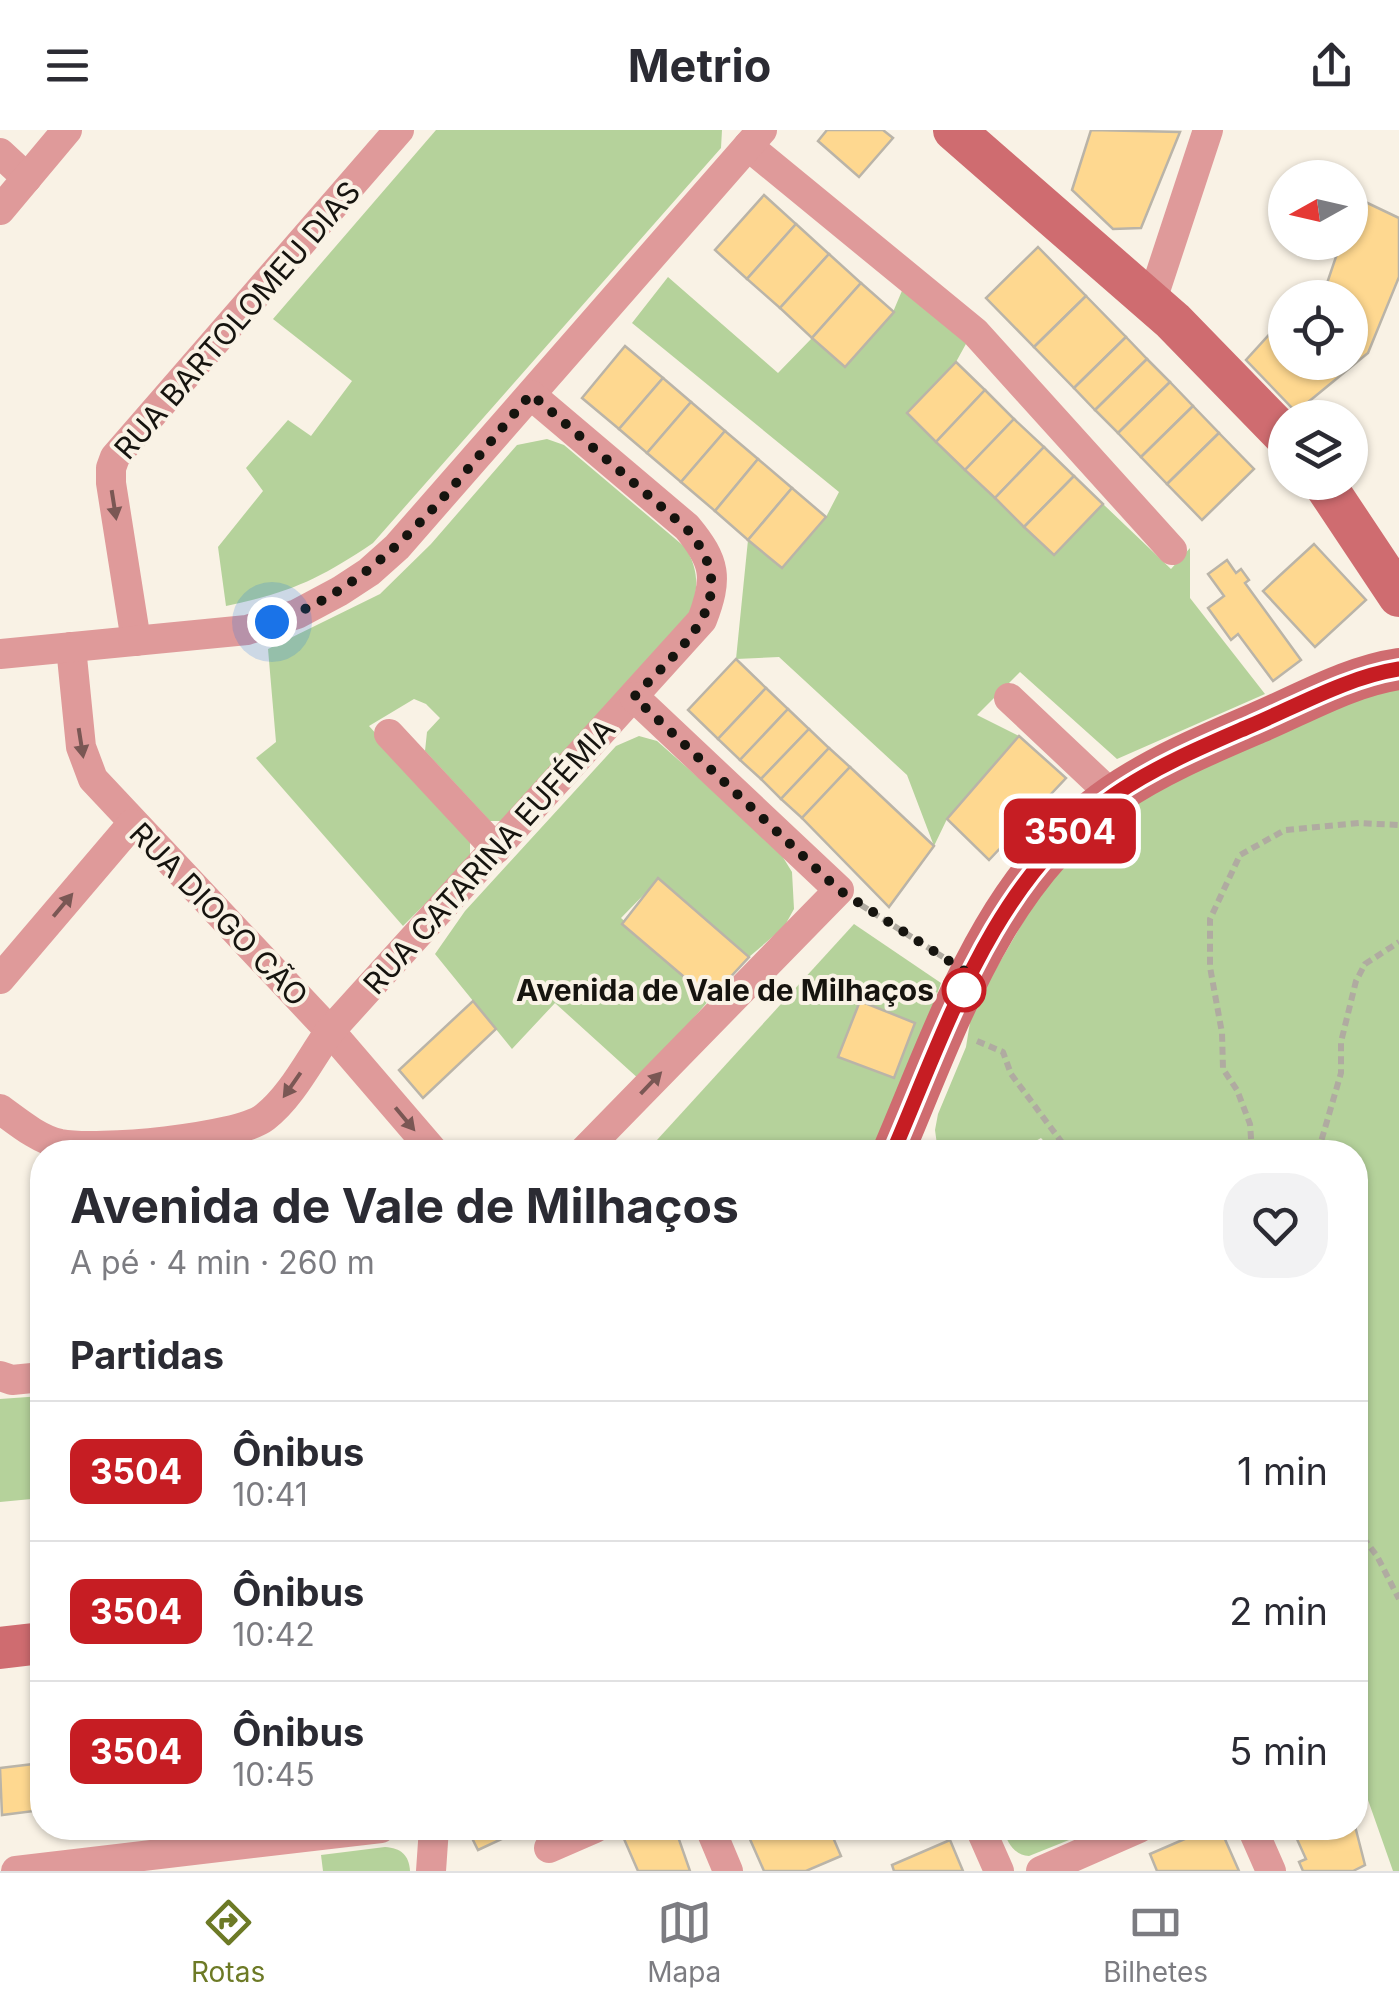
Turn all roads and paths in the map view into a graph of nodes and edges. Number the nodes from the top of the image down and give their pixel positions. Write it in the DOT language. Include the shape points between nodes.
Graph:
graph roads {
  1 [pos="67,130"];
  2 [pos="400,130"];
  3 [pos="954,130"];
  4 [pos="1208,130"];
  5 [pos="755,138"];
  6 [pos="0,153"];
  7 [pos="27,178"];
  8 [pos="0,210"];
  9 [pos="1151,303"];
  10 [pos="531,394"];
  11 [pos="1268,419"];
  12 [pos="1335,500"];
  13 [pos="1172,550"];
  14 [pos="1399,596"];
  15 [pos="136,641"];
  16 [pos="71,646"];
  17 [pos="0,654"];
  18 [pos="1399,668"];
  19 [pos="634,697"];
  20 [pos="1009,698"];
  21 [pos="389,734"];
  22 [pos="1113,796"];
  23 [pos="132,824"];
  24 [pos="1399,825"];
  25 [pos="496,849"];
  26 [pos="839,890"];
  27 [pos="1399,942"];
  28 [pos="971,975"];
  29 [pos="0,979"];
  30 [pos="946,1028"];
  31 [pos="330,1030"];
  32 [pos="0,1109"];
  33 [pos="49,1140"];
  34 [pos="156,1140"];
  35 [pos="424,1140"];
  36 [pos="595,1140"];
  37 [pos="898,1140"];
  38 [pos="1060,1140"];
  39 [pos="1251,1140"];
  40 [pos="1321,1140"];
  41 [pos="0,1376"];
  42 [pos="30,1378"];
  43 [pos="1368,1545"];
  44 [pos="1399,1599"];
  45 [pos="30,1644"];
  46 [pos="0,1648"];
  47 [pos="279,1840"];
  48 [pos="433,1840"];
  49 [pos="568,1840"];
  50 [pos="715,1840"];
  51 [pos="985,1840"];
  52 [pos="1111,1840"];
  53 [pos="1257,1840"];
  54 [pos="550,1848"];
  55 [pos="16,1871"];
  56 [pos="431,1871"];
  57 [pos="728,1871"];
  58 [pos="999,1871"];
  59 [pos="1041,1871"];
  60 [pos="1270,1871"];
  1 -- 7 [label="street"];
  2 -- 15 [label="street, RUA BARTOLOMEU DIAS, one-way" via="115,457 111,484"];
  3 -- 9 [label="street"];
  4 -- 9 [label="street"];
  5 -- 10 [label="street"];
  5 -- 13 [label="street" via="990,346"];
  6 -- 7 [label="street"];
  7 -- 8 [label="street"];
  9 -- 11 [label="street"];
  10 -- 15 [label="street" via="396,547 340,591 248,630"];
  10 -- 19 [label="street, RUA CATARINA EUFÉMIA" via="705,549 713,592 702,620"];
  12 -- 14 [label="street"];
  15 -- 16 [label="street"];
  16 -- 17 [label="street"];
  16 -- 23 [label="street, RUA DIOGO CÃO, one-way" via="85,763"];
  18 -- 22 [label="street" via="1212,742"];
  19 -- 25 [label="street, RUA CATARINA EUFÉMIA"];
  19 -- 26 [label="street"];
  20 -- 22 [label="street"];
  21 -- 25 [label="street"];
  22 -- 28 [label="street" via="1032,871"];
  29 -- 23 [label="street, one-way"];
  23 -- 31 [label="street, RUA DIOGO CÃO"];
  24 -- 39 [label="path" via="1285,830 1240,854 1210,920 1210,967 1223,1070 1237,1090"];
  25 -- 31 [label="street, RUA CATARINA EUFÉMIA"];
  26 -- 28 [label="path"];
  36 -- 26 [label="street, one-way"];
  27 -- 40 [label="path" via="1365,964 1356,981"];
  28 -- 30 [label="street"];
  30 -- 37 [label="street"];
  30 -- 38 [label="path" via="1003,1052 1011,1074"];
  31 -- 34 [label="street, RUA CATARINA EUFÉMIA, one-way" via="263,1119 238,1131"];
  31 -- 35 [label="street, RUA DIOGO CÃO, one-way"];
  33 -- 32 [label="street, RUA CATARINA EUFÉMIA, one-way"];
  41 -- 42 [label="street"];
  43 -- 44 [label="path"];
  45 -- 46 [label="street"];
  47 -- 55 [label="street"];
  48 -- 56 [label="street"];
  49 -- 54 [label="street"];
  50 -- 57 [label="street"];
  51 -- 58 [label="street"];
  52 -- 59 [label="street"];
  53 -- 60 [label="street"];
}
